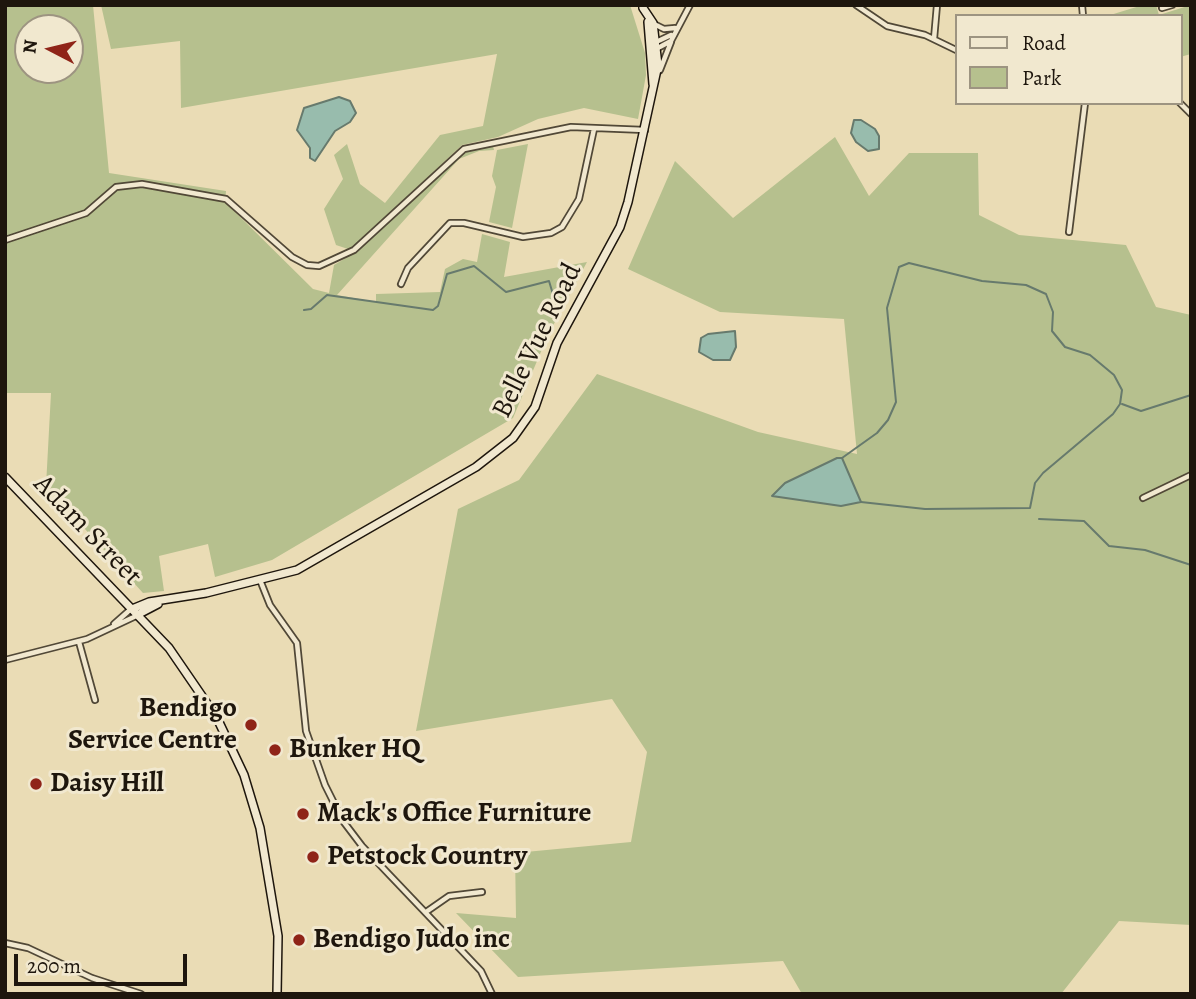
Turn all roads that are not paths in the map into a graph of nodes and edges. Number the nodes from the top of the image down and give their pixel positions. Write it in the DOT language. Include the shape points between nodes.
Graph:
graph roads {
  1 [pos="690,5"];
  2 [pos="856,5"];
  3 [pos="937,5"];
  4 [pos="1172,5"];
  5 [pos="643,6"];
  6 [pos="1162,8"];
  7 [pos="653,23"];
  8 [pos="676,28"];
  9 [pos="672,38"];
  10 [pos="934,39"];
  11 [pos="654,46"];
  12 [pos="954,49"];
  13 [pos="657,76"];
  14 [pos="653,87"];
  15 [pos="1085,105"];
  16 [pos="594,129"];
  17 [pos="645,130"];
  18 [pos="1069,232"];
  19 [pos="5,240"];
  20 [pos="401,284"];
  21 [pos="1191,475"];
  22 [pos="5,477"];
  23 [pos="1143,498"];
  24 [pos="260,580"];
  25 [pos="134,612"];
  26 [pos="79,642"];
  27 [pos="5,660"];
  28 [pos="95,699"];
  29 [pos="482,892"];
  30 [pos="426,912"];
  31 [pos="5,943"];
  32 [pos="141,994"];
  33 [pos="277,994"];
  34 [pos="492,994"];
  1 -- 8 [label="street"];
  2 -- 10 [label="street" via="887,26"];
  3 -- 10 [label="street"];
  4 -- 6 [label="street"];
  5 -- 7 [label="street, Belle Vue Road"];
  5 -- 11 [label="street"];
  7 -- 8 [label="street" via="664,29"];
  7 -- 11 [label="street, Belle Vue Road"];
  8 -- 9 [label="street"];
  9 -- 11 [label="street"];
  9 -- 13 [label="street"];
  10 -- 12 [label="street"];
  11 -- 13 [label="street, Belle Vue Road"];
  11 -- 14 [label="street, Belle Vue Road"];
  13 -- 14 [label="street, Belle Vue Road"];
  14 -- 17 [label="street, Belle Vue Road"];
  15 -- 18 [label="street"];
  16 -- 17 [label="street"];
  16 -- 19 [label="street" via="570,127 464,149 354,250 319,266 292,257 226,198 125,184 86,214"];
  16 -- 20 [label="street" via="579,199 562,227 523,237 450,223 408,268"];
  17 -- 24 [label="street, Belle Vue Road" via="624,217 557,343 535,407 513,439 476,467 340,547 297,570"];
  21 -- 23 [label="street"];
  22 -- 25 [label="street, Adam Street"];
  24 -- 25 [label="street, Belle Vue Road" via="145,603"];
  24 -- 30 [label="street" via="298,648 306,731 336,809 362,846"];
  25 -- 26 [label="street, Belle Vue Road"];
  25 -- 33 [label="street, Adam Street" via="202,691 244,775 273,898 279,953"];
  26 -- 27 [label="street, Belle Vue Road"];
  26 -- 28 [label="street"];
  29 -- 30 [label="street" via="449,896"];
  30 -- 34 [label="street" via="481,971"];
  31 -- 32 [label="street"];
}
